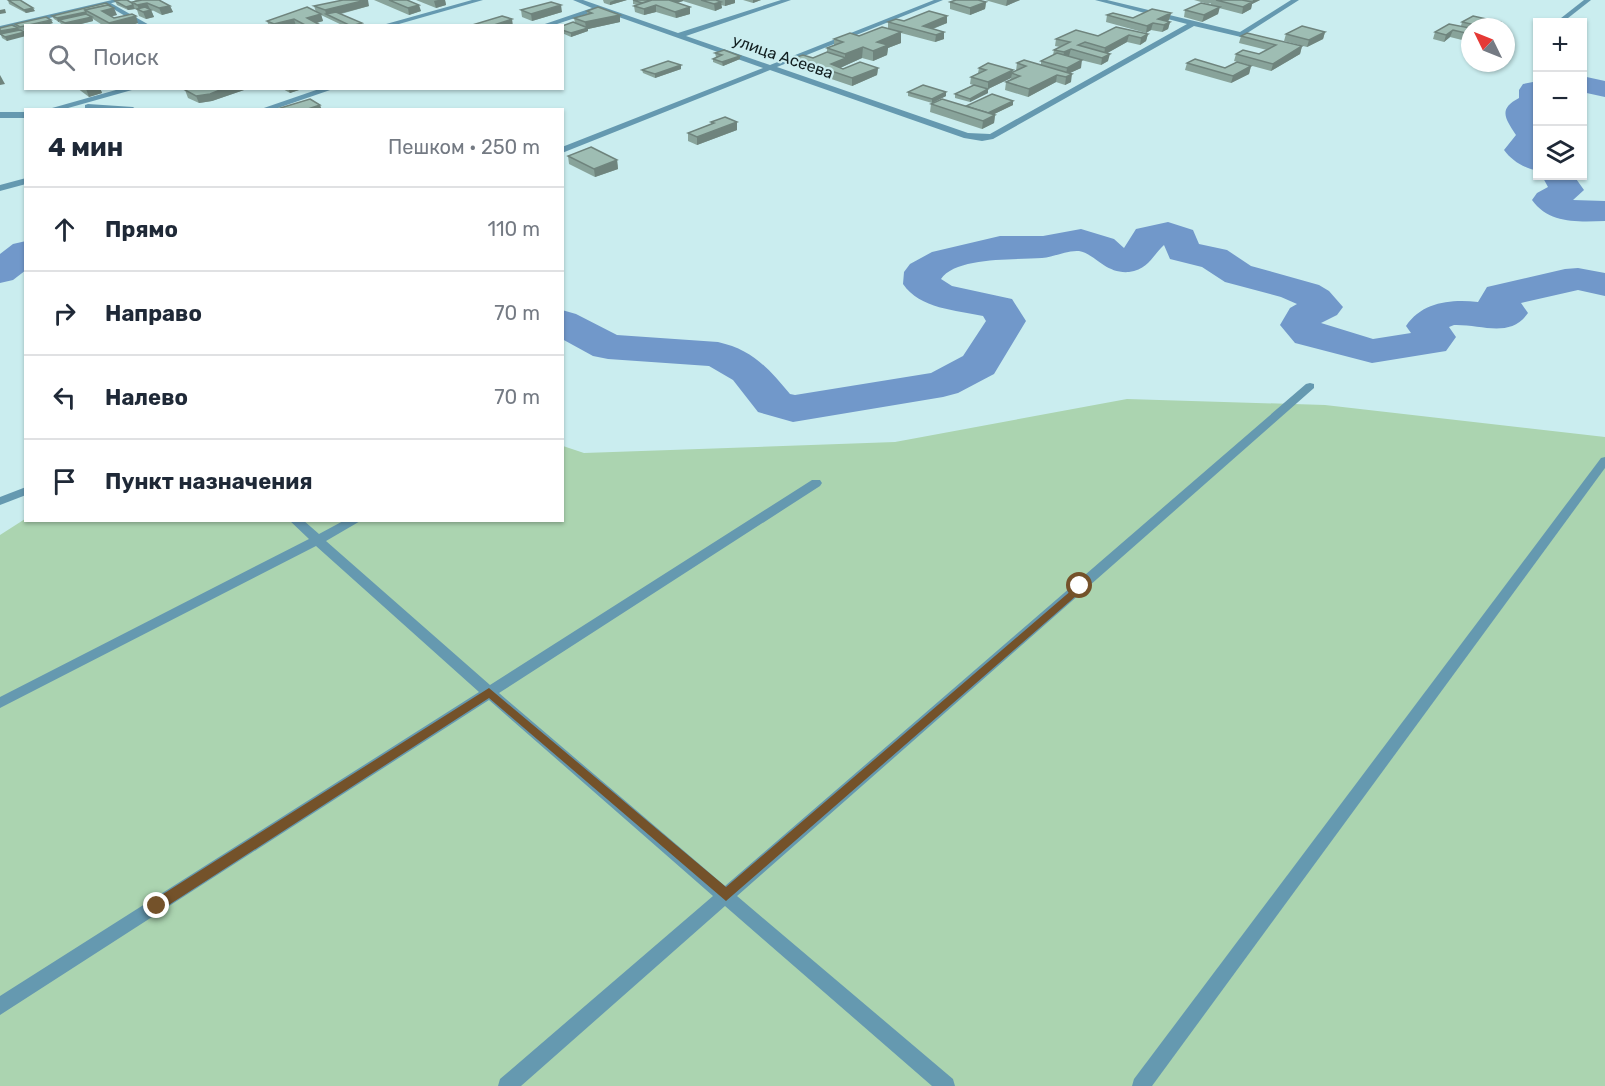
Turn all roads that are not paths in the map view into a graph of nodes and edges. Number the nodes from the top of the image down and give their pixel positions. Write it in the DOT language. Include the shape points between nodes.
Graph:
graph roads {
  1 [pos="121,0"];
  2 [pos="480,0"];
  3 [pos="576,0"];
  4 [pos="788,0"];
  5 [pos="940,0"];
  6 [pos="1098,0"];
  7 [pos="1296,0"];
  8 [pos="1588,0"];
  9 [pos="107,3"];
  10 [pos="599,8"];
  11 [pos="1564,18"];
  12 [pos="144,24"];
  13 [pos="390,24"];
  14 [pos="548,24"];
  15 [pos="1192,24"];
  16 [pos="0,28"];
  17 [pos="677,36"];
  18 [pos="768,67"];
  19 [pos="127,90"];
  20 [pos="326,90"];
  21 [pos="56,108"];
  22 [pos="70,108"];
  23 [pos="119,108"];
  24 [pos="268,108"];
  25 [pos="0,115"];
  26 [pos="22,116"];
  27 [pos="0,122"];
  28 [pos="564,149"];
  29 [pos="24,182"];
  30 [pos="0,188"];
  31 [pos="1310,386"];
  32 [pos="1605,460"];
  33 [pos="816,483"];
  34 [pos="24,492"];
  35 [pos="0,501"];
  36 [pos="297,522"];
  37 [pos="352,522"];
  38 [pos="316,541"];
  39 [pos="489,692"];
  40 [pos="0,703"];
  41 [pos="726,895"];
  42 [pos="0,1006"];
  43 [pos="507,1086"];
  44 [pos="946,1086"];
  45 [pos="1141,1086"];
  1 -- 9 [label="street"];
  2 -- 13 [label="street"];
  3 -- 10 [label="street, улица Асеева"];
  4 -- 17 [label="street"];
  5 -- 18 [label="street"];
  6 -- 15 [label="street"];
  7 -- 15 [label="street" via="1241,36"];
  8 -- 11 [label="street"];
  9 -- 12 [label="street"];
  9 -- 16 [label="street"];
  10 -- 14 [label="street"];
  10 -- 17 [label="street, улица Асеева"];
  15 -- 18 [label="street, улица Асеева" via="993,136 982,138"];
  17 -- 18 [label="street, улица Асеева"];
  18 -- 28 [label="street"];
  19 -- 21 [label="street"];
  20 -- 24 [label="street"];
  22 -- 23 [label="street"];
  25 -- 26 [label="street"];
  26 -- 27 [label="street"];
  29 -- 30 [label="street"];
  31 -- 41 [label="lane"];
  32 -- 45 [label="lane"];
  33 -- 39 [label="lane"];
  34 -- 35 [label="lane"];
  36 -- 38 [label="lane"];
  37 -- 38 [label="lane"];
  38 -- 39 [label="lane"];
  38 -- 40 [label="lane"];
  39 -- 41 [label="lane"];
  39 -- 42 [label="lane"];
  41 -- 43 [label="lane"];
  41 -- 44 [label="lane"];
}
